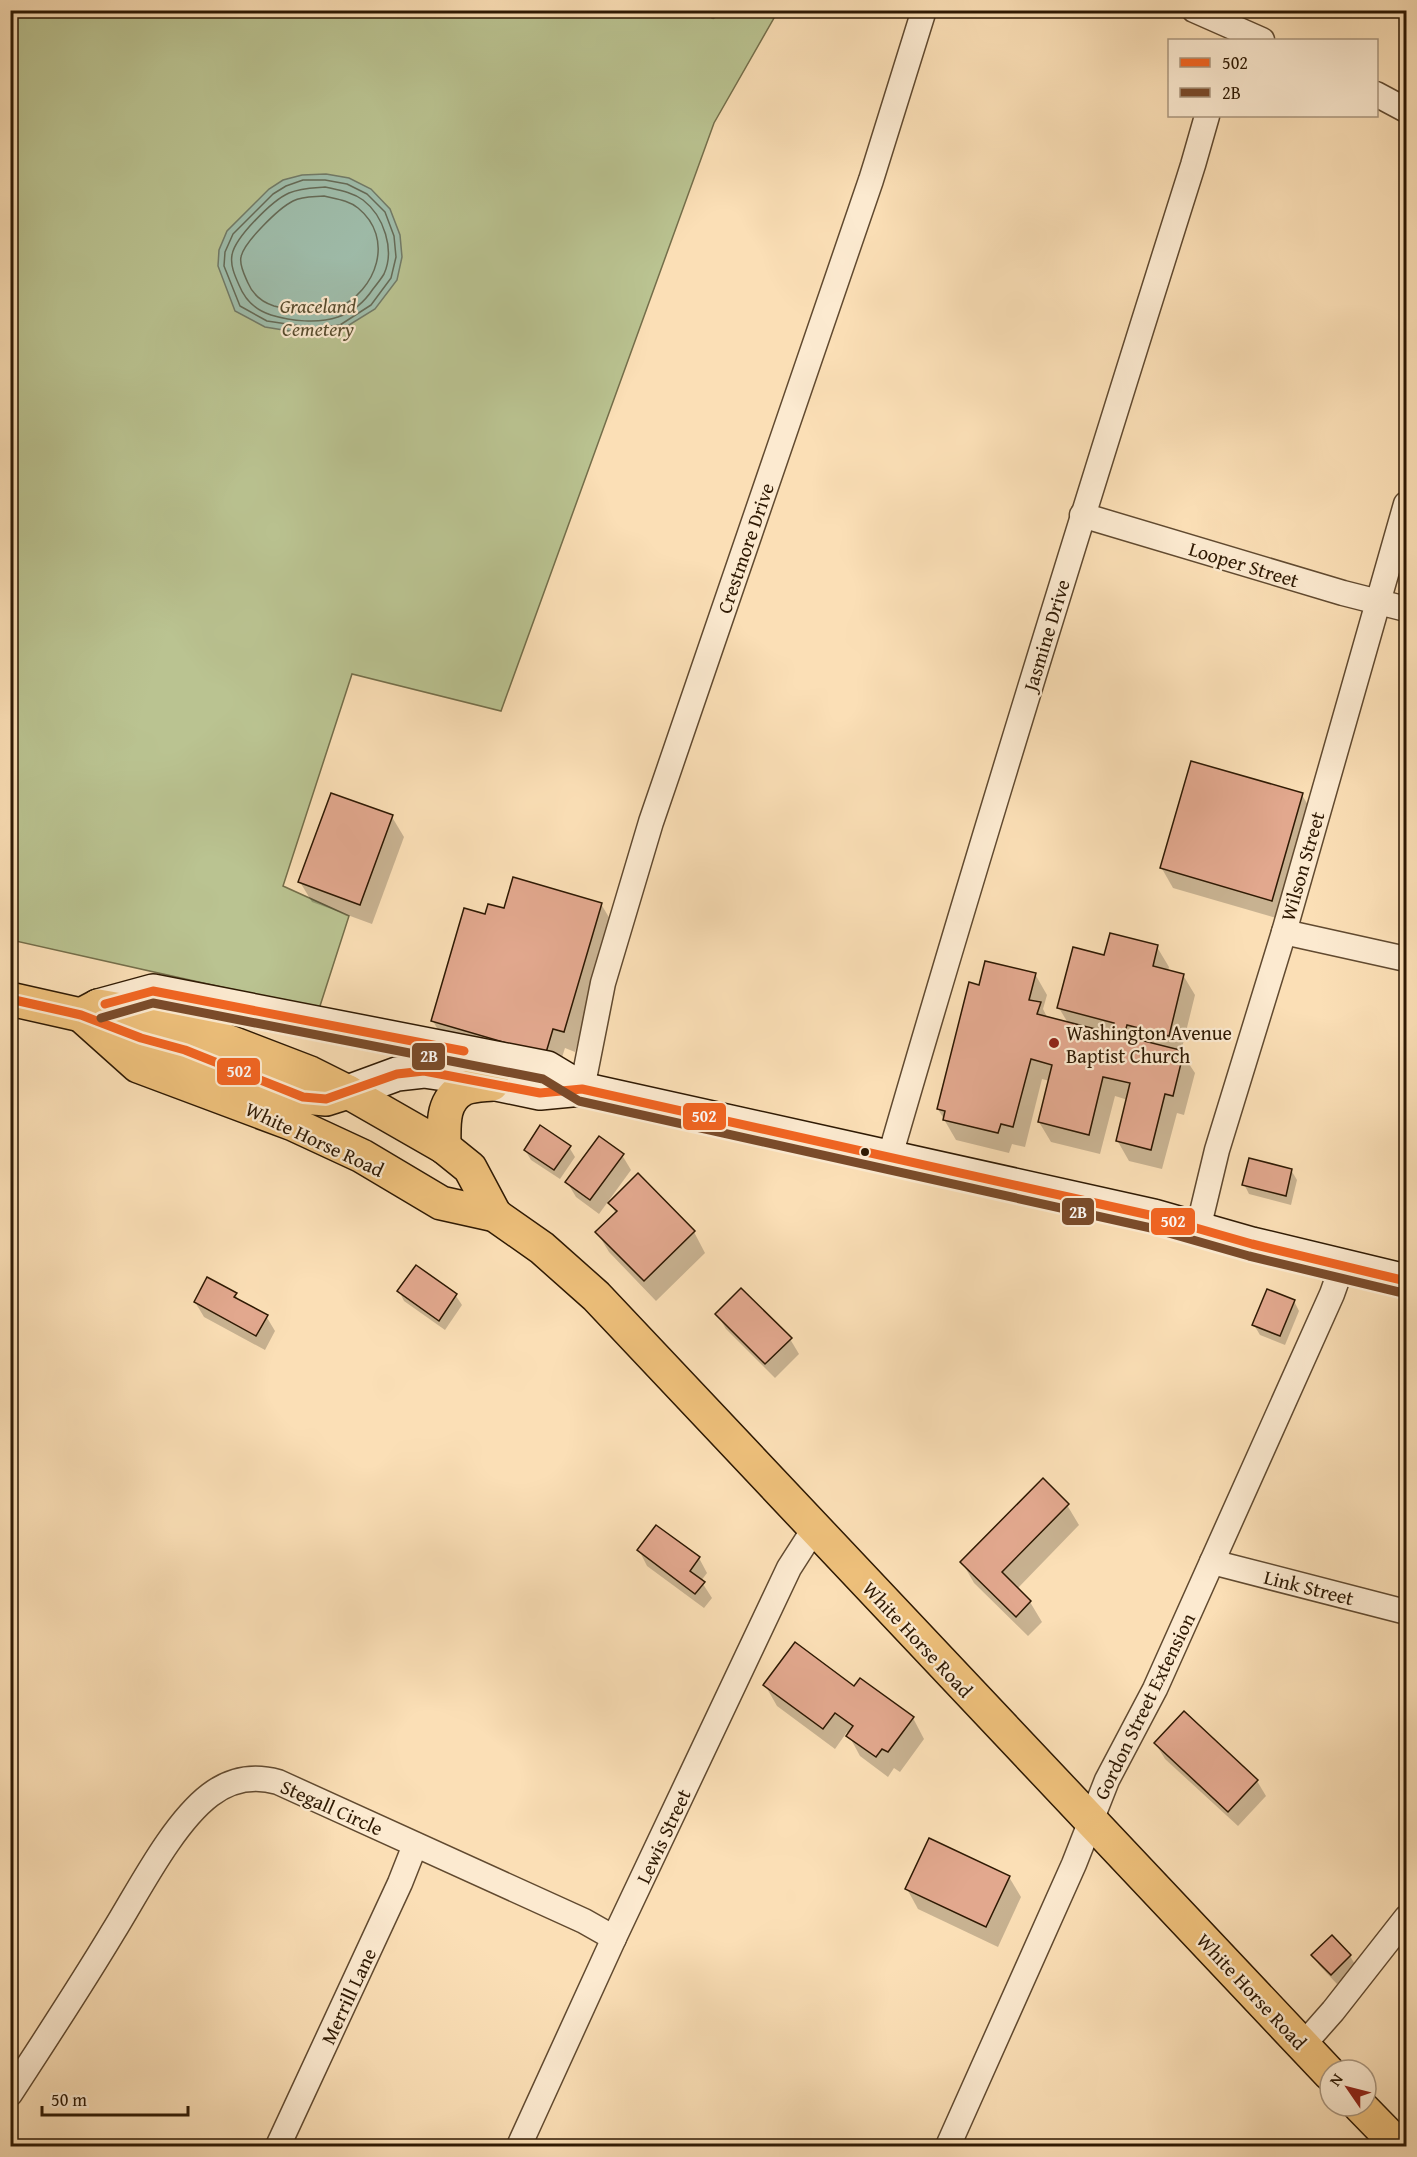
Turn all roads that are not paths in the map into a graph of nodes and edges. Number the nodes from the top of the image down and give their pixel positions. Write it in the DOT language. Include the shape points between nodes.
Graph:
graph roads {
  1 [pos="924,10"];
  2 [pos="1194,10"];
  3 [pos="1223,24"];
  4 [pos="1260,39"];
  5 [pos="1378,95"];
  6 [pos="1407,110"];
  7 [pos="1207,117"];
  8 [pos="1407,504"];
  9 [pos="1082,515"];
  10 [pos="1378,602"];
  11 [pos="1407,609"];
  12 [pos="1284,932"];
  13 [pos="1407,959"];
  14 [pos="10,999"];
  15 [pos="90,1010"];
  16 [pos="492,1084"];
  17 [pos="582,1089"];
  18 [pos="348,1092"];
  19 [pos="444,1147"];
  20 [pos="890,1156"];
  21 [pos="495,1215"];
  22 [pos="1198,1229"];
  23 [pos="1342,1266"];
  24 [pos="1407,1281"];
  25 [pos="814,1529"];
  26 [pos="1212,1562"];
  27 [pos="1407,1612"];
  28 [pos="1091,1820"];
  29 [pos="415,1845"];
  30 [pos="1407,1918"];
  31 [pos="614,1938"];
  32 [pos="1303,2045"];
  33 [pos="1318,2061"];
  34 [pos="10,2094"];
  35 [pos="1370,2118"];
  36 [pos="1391,2144"];
  37 [pos="278,2146"];
  38 [pos="519,2146"];
  39 [pos="948,2146"];
  1 -- 17 [label="street, Crestmore Drive" via="871,180 651,822 603,983"];
  2 -- 3 [label="street"];
  3 -- 4 [label="street"];
  5 -- 6 [label="street"];
  7 -- 9 [label="street, Jasmine Drive"];
  8 -- 10 [label="street, Wilson Street"];
  9 -- 10 [label="street, Looper Street"];
  9 -- 20 [label="street, Jasmine Drive"];
  10 -- 11 [label="street, Looper Street"];
  10 -- 12 [label="street, Wilson Street"];
  12 -- 13 [label="street"];
  12 -- 22 [label="street, Wilson Street" via="1217,1150"];
  14 -- 15 [label="highway, White Horse Road"];
  15 -- 17 [label="main road" via="153,991 547,1068"];
  15 -- 18 [label="highway" via="141,1038 185,1050 303,1097 326,1099"];
  15 -- 21 [label="highway, White Horse Road" via="138,1066 293,1124 362,1156 441,1203"];
  16 -- 17 [label="main road" via="540,1093"];
  16 -- 18 [label="main road" via="424,1071 397,1074"];
  16 -- 19 [label="highway" via="464,1089 452,1099 443,1125"];
  17 -- 20 [label="main road"];
  18 -- 19 [label="highway, White Horse Road"];
  19 -- 21 [label="highway, White Horse Road" via="470,1168"];
  20 -- 22 [label="main road"];
  21 -- 25 [label="highway, White Horse Road" via="542,1248 596,1296"];
  22 -- 23 [label="main road"];
  23 -- 24 [label="main road"];
  23 -- 26 [label="street, Gordon Street Extension"];
  25 -- 28 [label="highway, White Horse Road"];
  25 -- 31 [label="street, Lewis Street" via="789,1568"];
  26 -- 27 [label="street, Link Street"];
  26 -- 28 [label="street, Gordon Street Extension"];
  28 -- 32 [label="highway, White Horse Road"];
  28 -- 39 [label="street, Gordon Street Extension"];
  29 -- 31 [label="street, Stegall Circle"];
  29 -- 34 [label="street, Stegall Circle" via="270,1780 254,1777 237,1781 211,1794 158,1859"];
  29 -- 37 [label="street, Merrill Lane"];
  30 -- 32 [label="street"];
  31 -- 38 [label="street, Lewis Street"];
  32 -- 33 [label="highway, White Horse Road"];
  35 -- 36 [label="highway"];
}
